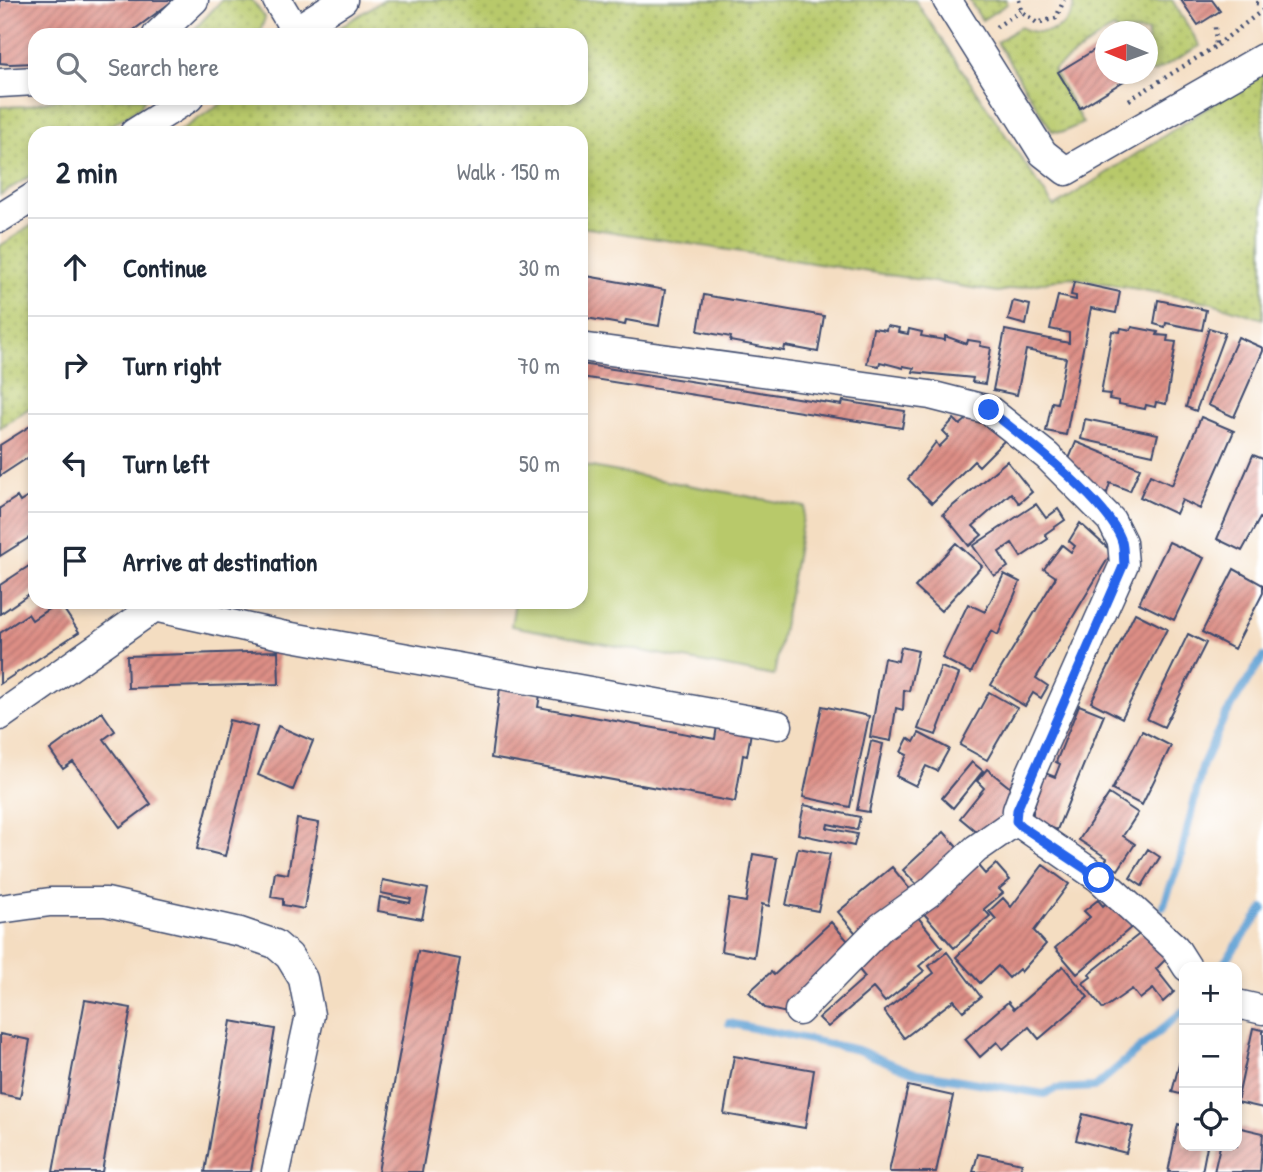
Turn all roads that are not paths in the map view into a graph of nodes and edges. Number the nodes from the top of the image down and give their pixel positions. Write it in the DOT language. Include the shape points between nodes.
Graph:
graph roads {
  1 [pos="194,0"];
  2 [pos="277,0"];
  3 [pos="343,0"];
  4 [pos="947,0"];
  5 [pos="164,28"];
  6 [pos="289,28"];
  7 [pos="299,28"];
  8 [pos="1263,58"];
  9 [pos="28,81"];
  10 [pos="0,83"];
  11 [pos="177,105"];
  12 [pos="145,126"];
  13 [pos="28,200"];
  14 [pos="0,218"];
  15 [pos="588,348"];
  16 [pos="152,609"];
  17 [pos="174,609"];
  18 [pos="0,716"];
  19 [pos="778,725"];
  20 [pos="1016,821"];
  21 [pos="0,909"];
  22 [pos="1184,962"];
  23 [pos="1242,1005"];
  24 [pos="1263,1010"];
  25 [pos="799,1011"];
  26 [pos="276,1172"];
  1 -- 5 [label="street"];
  2 -- 6 [label="street"];
  3 -- 7 [label="street"];
  4 -- 8 [label="street" via="1043,153 1066,171"];
  9 -- 10 [label="street"];
  11 -- 12 [label="street"];
  13 -- 14 [label="street"];
  15 -- 20 [label="street" via="930,395 989,410 1047,456 1111,520 1122,542 1124,564 1030,775"];
  16 -- 18 [label="street"];
  17 -- 19 [label="street" via="281,635"];
  20 -- 22 [label="street" via="1099,878 1175,948"];
  20 -- 25 [label="street" via="881,927"];
  21 -- 26 [label="street" via="50,902 106,902 240,932 275,944 289,956 303,979 310,1015"];
  23 -- 24 [label="street"];
}
